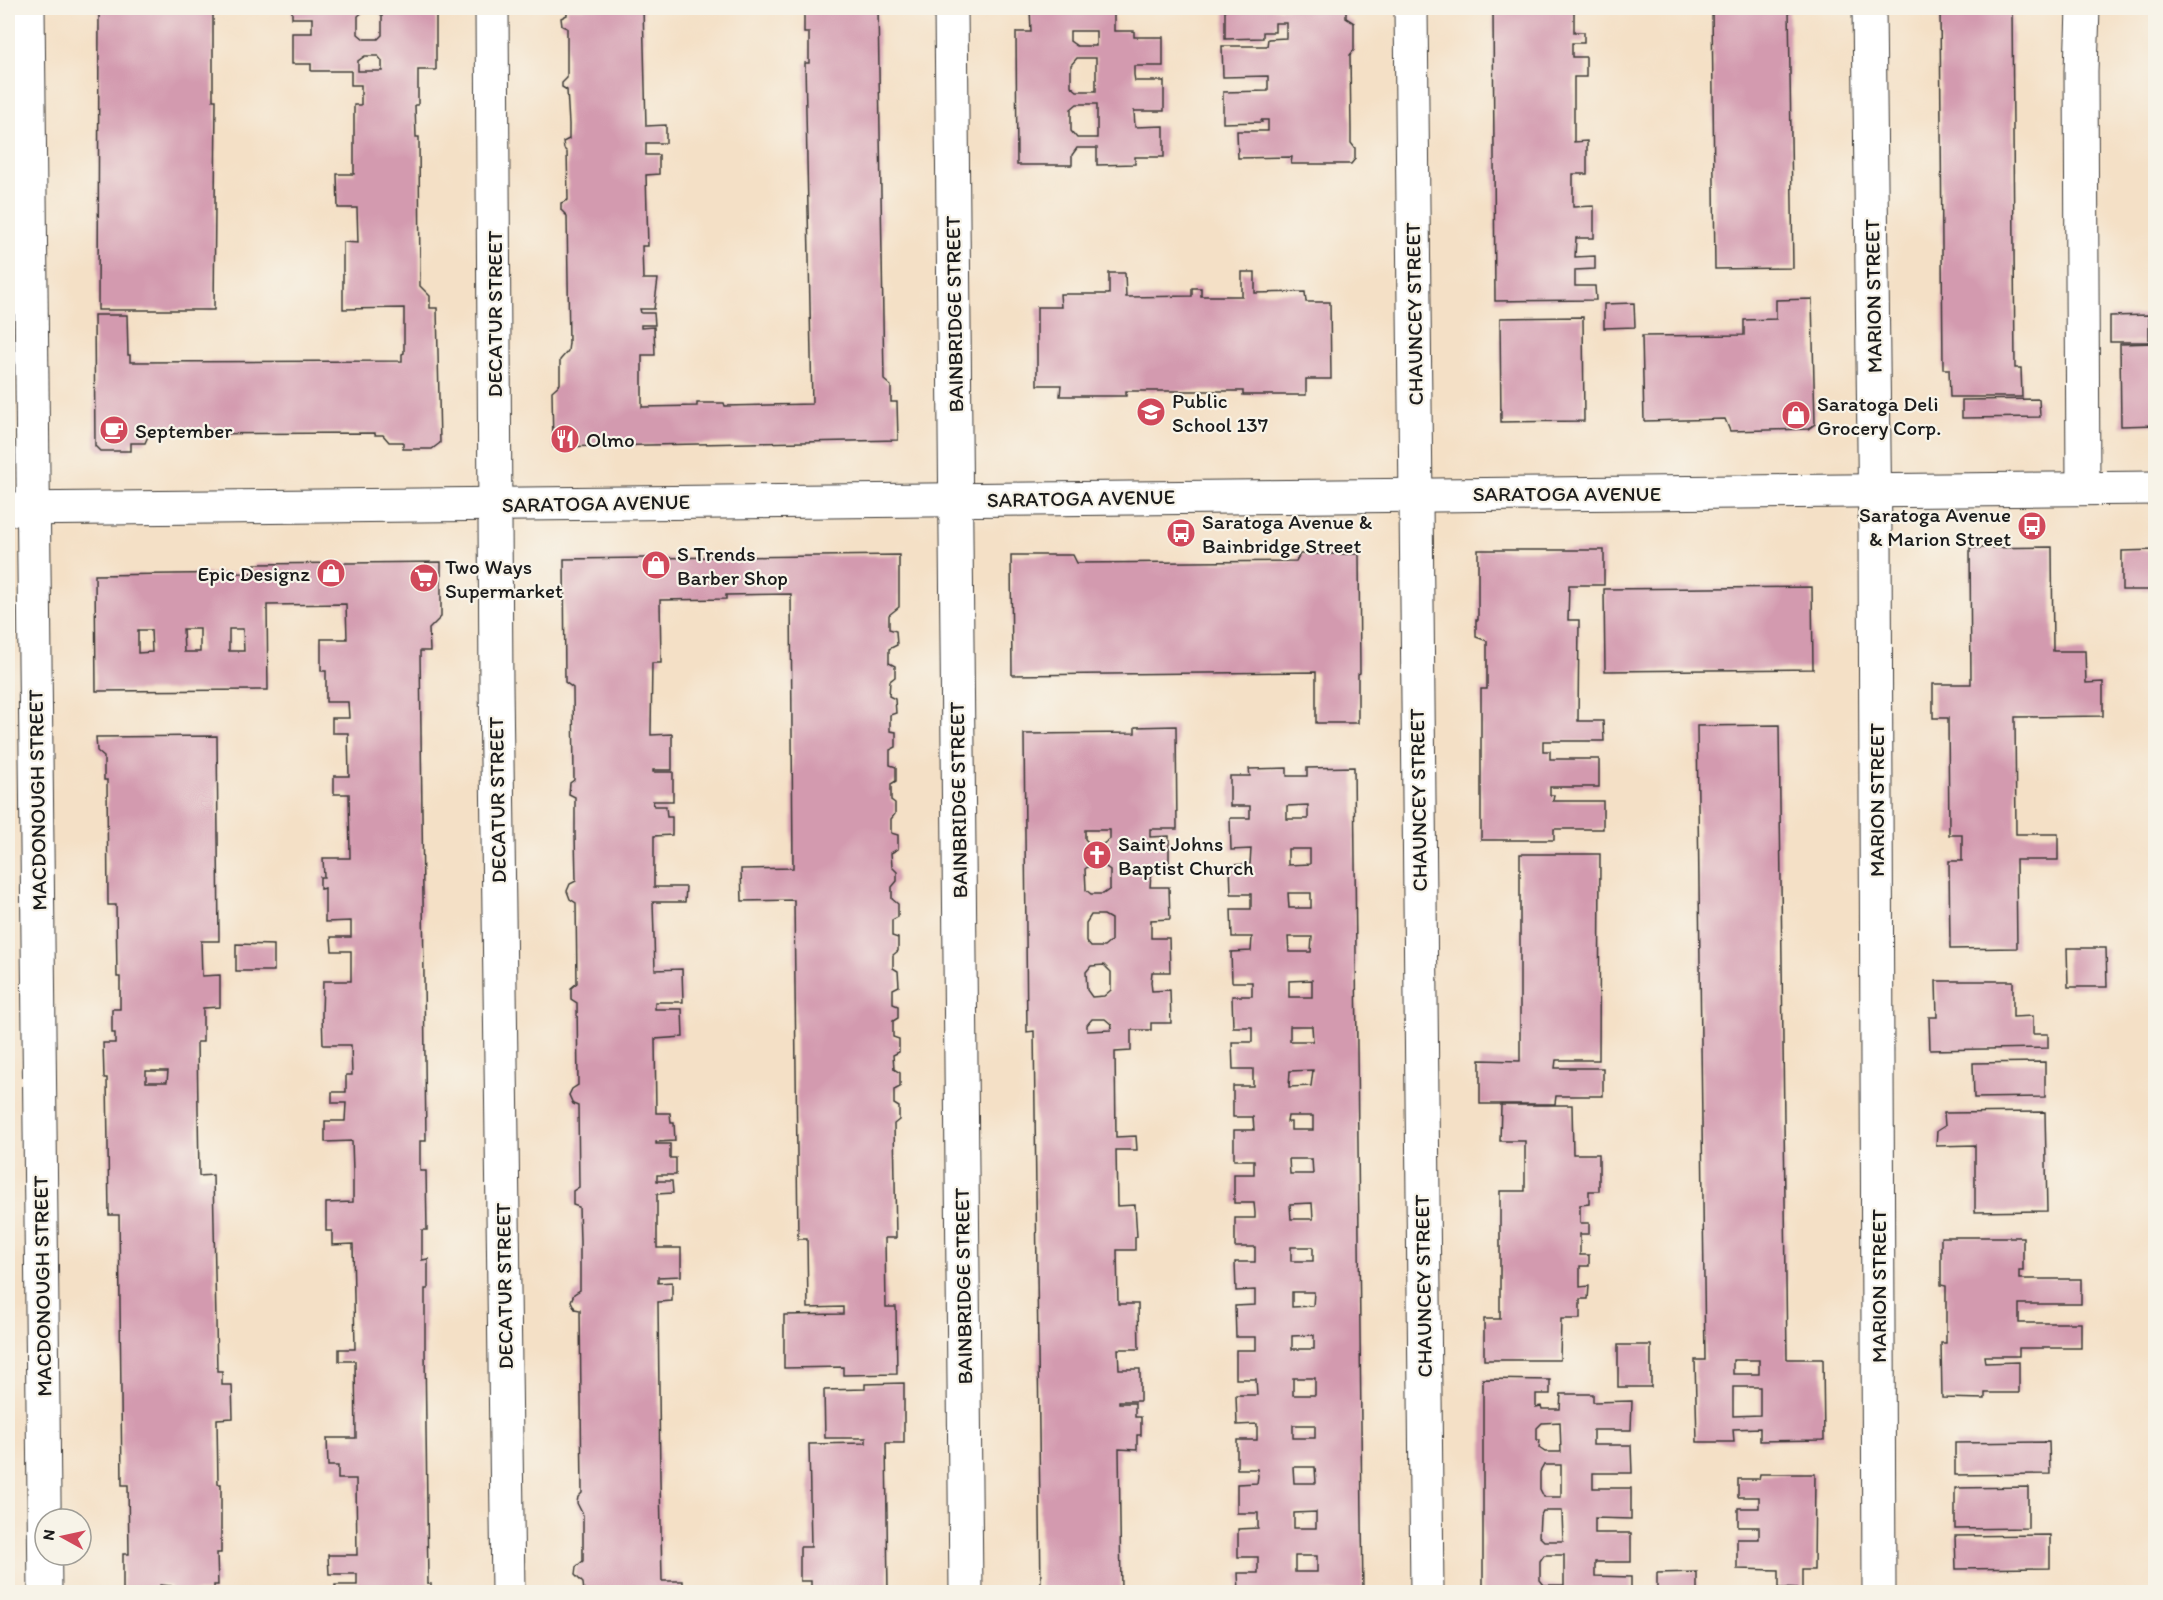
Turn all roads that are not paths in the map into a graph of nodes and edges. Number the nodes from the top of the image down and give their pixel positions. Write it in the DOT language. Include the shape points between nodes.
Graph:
graph roads {
  1 [pos="28,8"];
  2 [pos="492,8"];
  3 [pos="951,8"];
  4 [pos="1411,8"];
  5 [pos="1869,8"];
  6 [pos="2083,8"];
  7 [pos="2083,488"];
  8 [pos="2156,488"];
  9 [pos="1875,490"];
  10 [pos="1416,495"];
  11 [pos="956,499"];
  12 [pos="495,504"];
  13 [pos="20,509"];
  14 [pos="45,1593"];
  15 [pos="507,1593"];
  16 [pos="966,1593"];
  17 [pos="1426,1593"];
  18 [pos="1879,1593"];
  1 -- 13 [label="street, MACDONOUGH STREET"];
  2 -- 12 [label="street, DECATUR STREET"];
  3 -- 11 [label="street, BAINBRIDGE STREET"];
  4 -- 10 [label="street, CHAUNCEY STREET"];
  5 -- 9 [label="street, MARION STREET"];
  6 -- 7 [label="street"];
  7 -- 8 [label="street, SARATOGA AVENUE"];
  7 -- 9 [label="street, SARATOGA AVENUE"];
  9 -- 10 [label="street, SARATOGA AVENUE"];
  9 -- 18 [label="street, MARION STREET"];
  10 -- 11 [label="street, SARATOGA AVENUE"];
  10 -- 17 [label="street, CHAUNCEY STREET"];
  11 -- 12 [label="street, SARATOGA AVENUE"];
  11 -- 16 [label="street, BAINBRIDGE STREET"];
  12 -- 13 [label="street, SARATOGA AVENUE"];
  12 -- 15 [label="street, DECATUR STREET"];
  13 -- 14 [label="street, MACDONOUGH STREET"];
}
